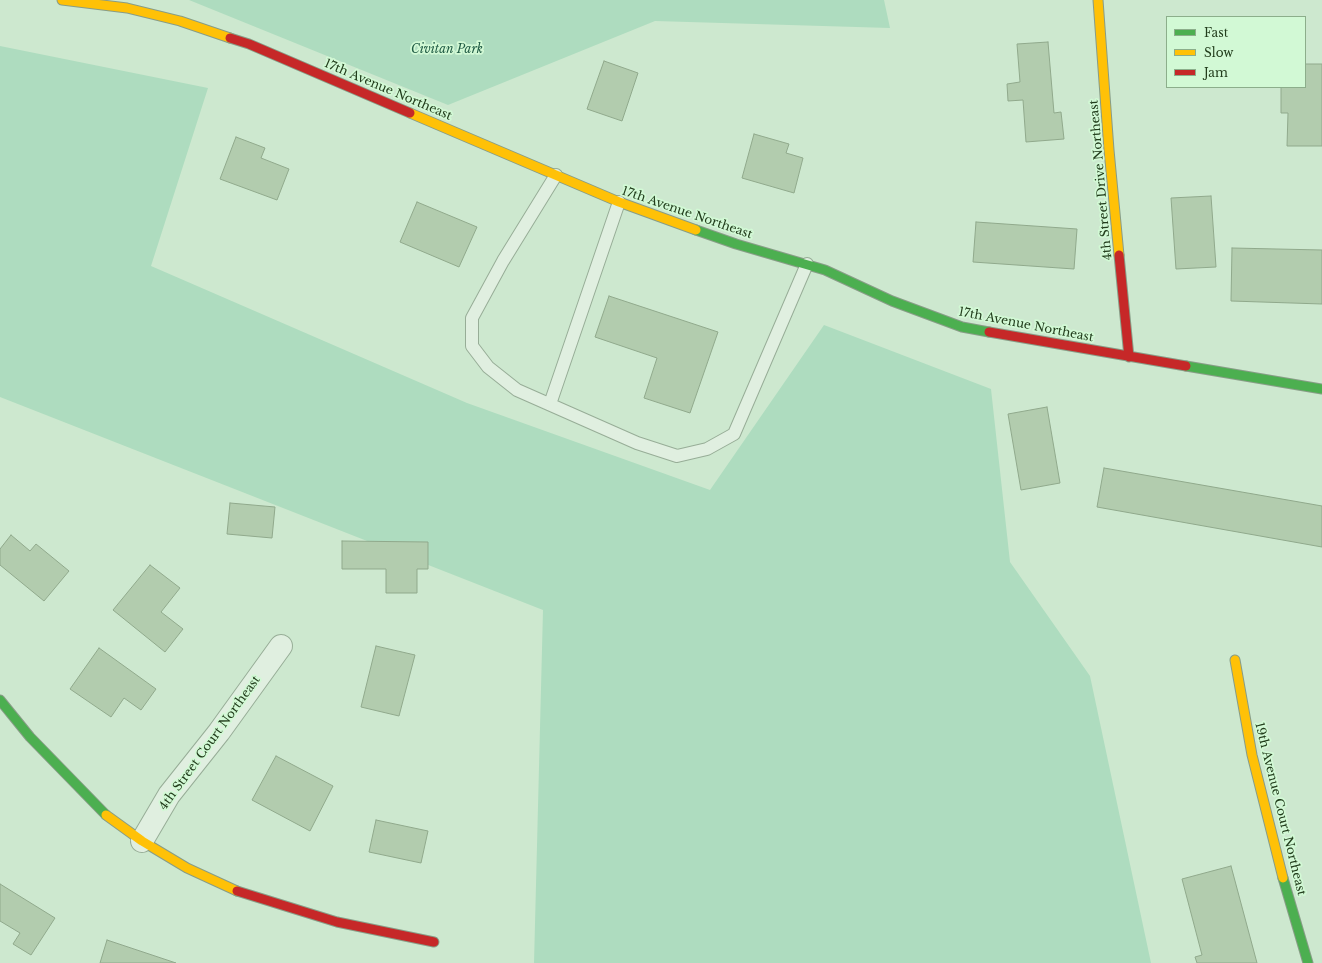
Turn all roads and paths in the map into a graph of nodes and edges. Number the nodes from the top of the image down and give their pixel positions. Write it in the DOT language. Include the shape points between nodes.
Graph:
graph roads {
  1 [pos="62,0"];
  2 [pos="1098,0"];
  3 [pos="556,175"];
  4 [pos="619,202"];
  5 [pos="807,264"];
  6 [pos="1129,357"];
  7 [pos="1322,389"];
  8 [pos="550,404"];
  9 [pos="281,646"];
  10 [pos="1235,660"];
  11 [pos="0,700"];
  12 [pos="142,841"];
  13 [pos="434,942"];
  14 [pos="1308,963"];
  1 -- 3 [label="street, 17th Avenue Northeast" via="127,8 180,21 249,44"];
  2 -- 6 [label="street, 4th Street Drive Northeast" via="1109,150"];
  3 -- 4 [label="street, 17th Avenue Northeast"];
  3 -- 8 [label="lane" via="503,261 472,318 472,346 488,367 517,390"];
  4 -- 5 [label="street, 17th Avenue Northeast" via="736,244"];
  4 -- 8 [label="lane"];
  5 -- 6 [label="street, 17th Avenue Northeast" via="892,301 962,327"];
  5 -- 8 [label="lane" via="734,434 707,449 677,456 637,443"];
  6 -- 7 [label="street, 17th Avenue Northeast"];
  9 -- 12 [label="street, 4th Street Court Northeast" via="219,732 169,795"];
  10 -- 14 [label="street, 19th Avenue Court Northeast" via="1252,756"];
  11 -- 12 [label="street" via="30,737 108,817"];
  12 -- 13 [label="street" via="186,868 243,894 337,922"];
}
